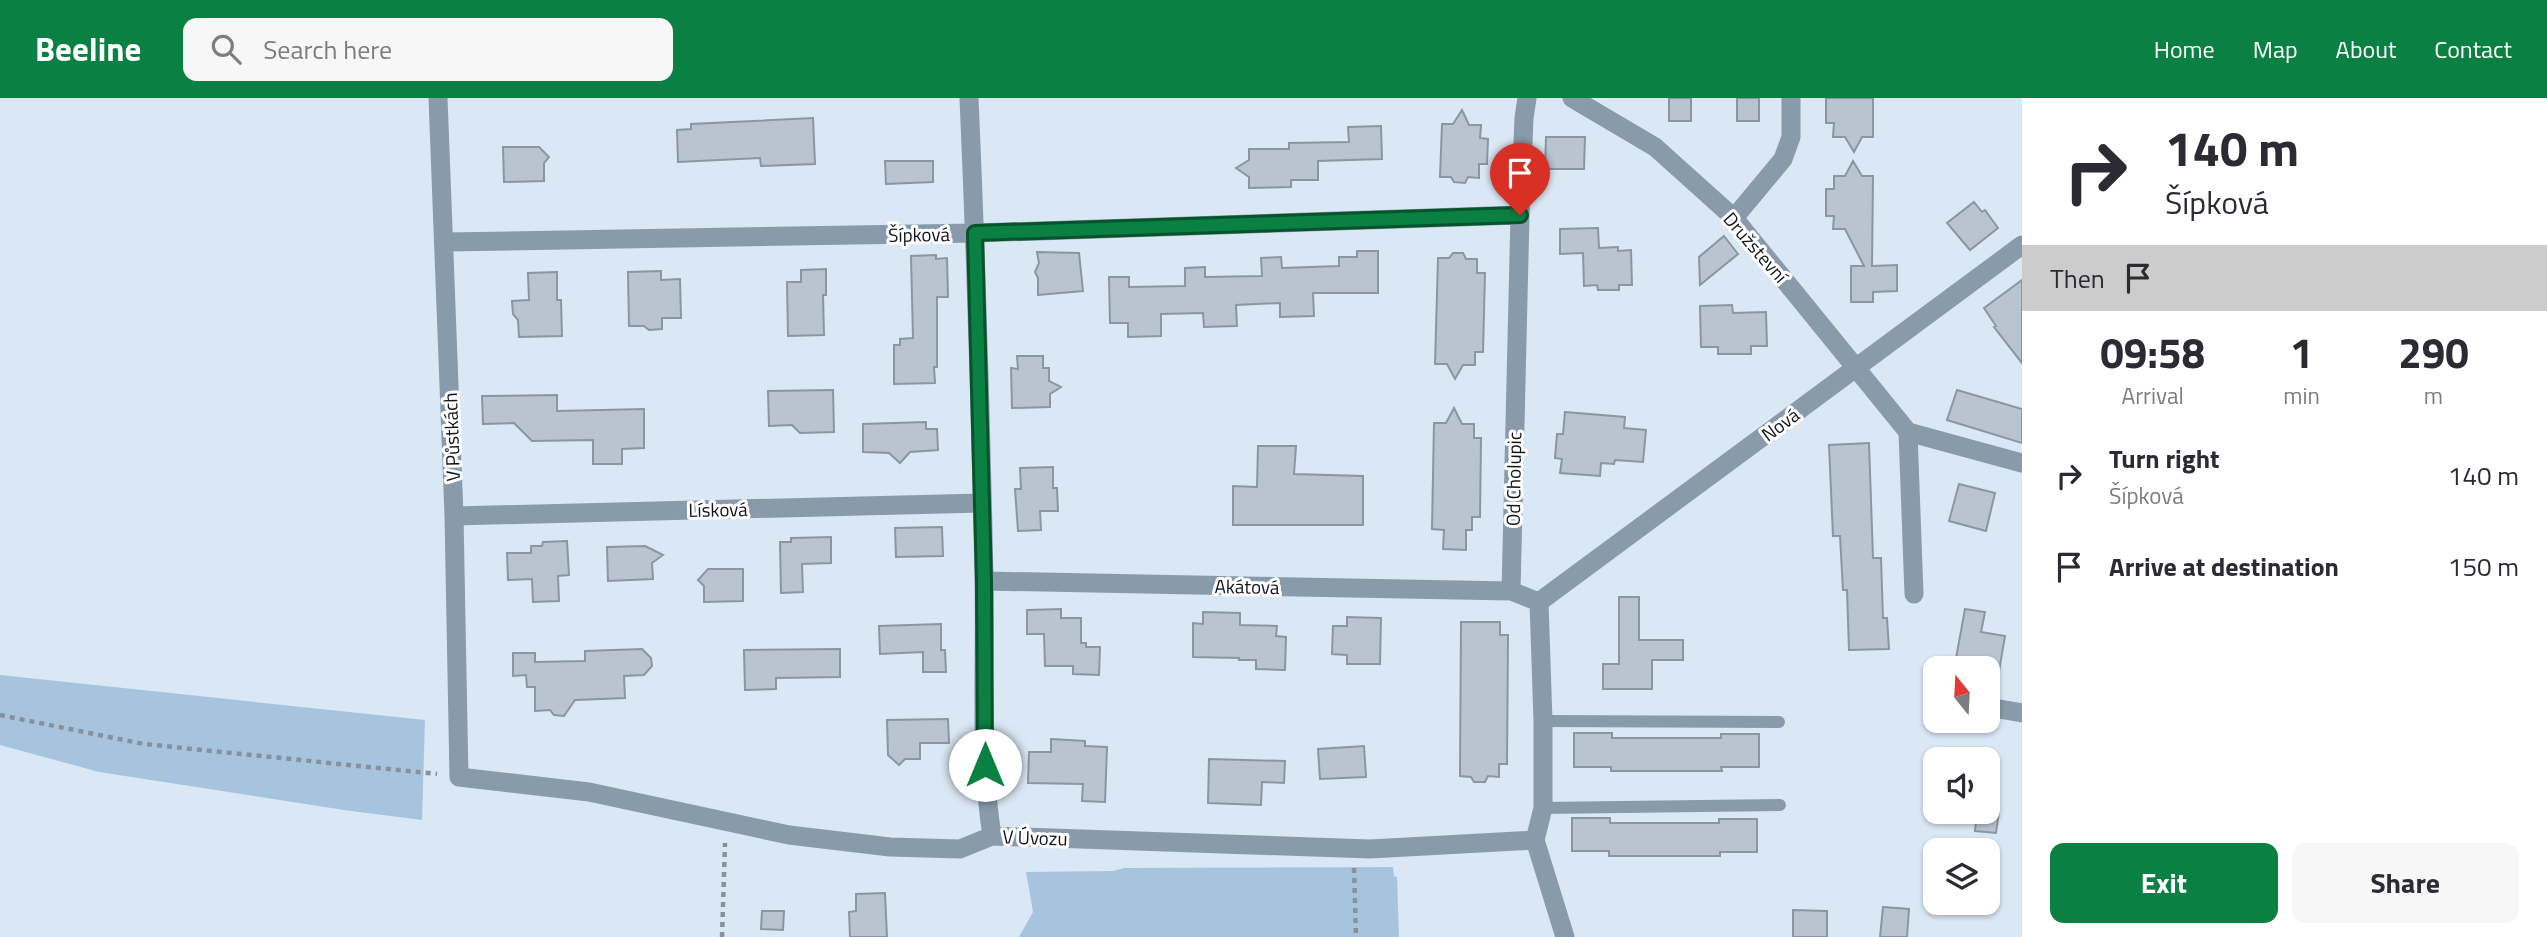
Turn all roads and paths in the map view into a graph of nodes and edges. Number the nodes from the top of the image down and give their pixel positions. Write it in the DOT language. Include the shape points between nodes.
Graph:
graph roads {
  1 [pos="438,98"];
  2 [pos="969,98"];
  3 [pos="1527,98"];
  4 [pos="1572,98"];
  5 [pos="1791,98"];
  6 [pos="1520,215"];
  7 [pos="1734,218"];
  8 [pos="975,233"];
  9 [pos="445,242"];
  10 [pos="2022,245"];
  11 [pos="1857,368"];
  12 [pos="1908,432"];
  13 [pos="2022,463"];
  14 [pos="982,503"];
  15 [pos="454,516"];
  16 [pos="984,581"];
  17 [pos="1511,591"];
  18 [pos="1914,594"];
  19 [pos="1539,602"];
  20 [pos="2000,709"];
  21 [pos="2022,713"];
  22 [pos="0,715"];
  23 [pos="1543,721"];
  24 [pos="1779,722"];
  25 [pos="459,777"];
  26 [pos="1780,805"];
  27 [pos="1543,808"];
  28 [pos="726,821"];
  29 [pos="992,836"];
  30 [pos="1535,840"];
  31 [pos="1353,848"];
  32 [pos="722,937"];
  33 [pos="1356,937"];
  34 [pos="1565,937"];
  1 -- 9 [label="street, V Půstkách"];
  2 -- 8 [label="street"];
  3 -- 6 [label="street, Od Cholupic"];
  4 -- 7 [label="street, Družstevní" via="1655,147"];
  5 -- 7 [label="street" via="1791,137 1783,159"];
  6 -- 8 [label="street, Šípková"];
  6 -- 17 [label="street, Od Cholupic"];
  7 -- 11 [label="street, Družstevní"];
  8 -- 9 [label="street, Šípková"];
  8 -- 14 [label="street"];
  9 -- 15 [label="street, V Půstkách"];
  10 -- 11 [label="street, Nová"];
  11 -- 12 [label="street, Družstevní"];
  11 -- 19 [label="street, Nová"];
  12 -- 13 [label="street"];
  12 -- 18 [label="street"];
  14 -- 15 [label="street, Lísková"];
  14 -- 16 [label="street"];
  15 -- 25 [label="street, V Půstkách"];
  16 -- 17 [label="street, Akátová"];
  16 -- 29 [label="street" via="985,791"];
  17 -- 19 [label="street"];
  19 -- 23 [label="street"];
  20 -- 21 [label="street"];
  22 -- 25 [label="path" via="144,744"];
  23 -- 24 [label="lane"];
  23 -- 27 [label="street"];
  25 -- 28 [label="street, V Úvozu" via="589,792"];
  26 -- 27 [label="lane"];
  27 -- 30 [label="street"];
  28 -- 29 [label="street, V Úvozu" via="789,835 890,847 960,849"];
  28 -- 32 [label="path"];
  29 -- 31 [label="street, V Úvozu"];
  30 -- 31 [label="street, V Úvozu"];
  30 -- 34 [label="street"];
  31 -- 33 [label="path"];
}
